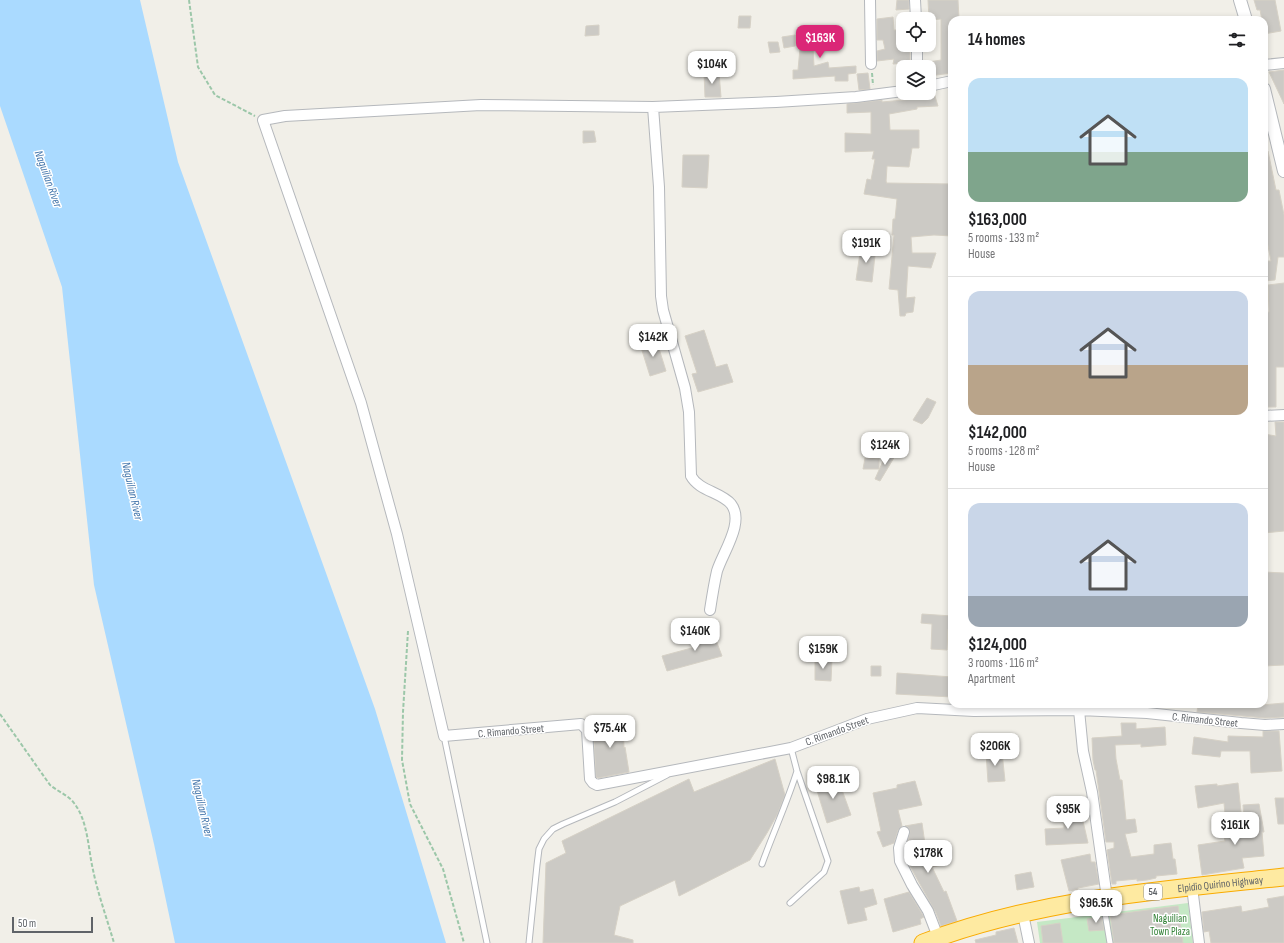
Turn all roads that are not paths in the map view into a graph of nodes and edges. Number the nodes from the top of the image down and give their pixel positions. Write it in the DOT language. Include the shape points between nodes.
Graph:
graph roads {
  1 [pos="870,0"];
  2 [pos="915,0"];
  3 [pos="1240,0"];
  4 [pos="916,12"];
  5 [pos="1245,16"];
  6 [pos="1284,63"];
  7 [pos="871,64"];
  8 [pos="1268,65"];
  9 [pos="948,82"];
  10 [pos="936,84"];
  11 [pos="896,92"];
  12 [pos="1268,105"];
  13 [pos="654,107"];
  14 [pos="1284,171"];
  15 [pos="1284,415"];
  16 [pos="1268,416"];
  17 [pos="710,610"];
  18 [pos="1122,708"];
  19 [pos="1078,710"];
  20 [pos="1284,724"];
  21 [pos="444,736"];
  22 [pos="791,748"];
  23 [pos="679,769"];
  24 [pos="797,771"];
  25 [pos="904,832"];
  26 [pos="762,864"];
  27 [pos="1284,877"];
  28 [pos="1192,887"];
  29 [pos="1105,898"];
  30 [pos="790,903"];
  31 [pos="1023,914"];
  32 [pos="931,940"];
  33 [pos="488,943"];
  34 [pos="529,943"];
  35 [pos="1029,943"];
  36 [pos="1110,943"];
  37 [pos="1199,943"];
  1 -- 7 [label="street"];
  2 -- 4 [label="street"];
  3 -- 5 [label="street"];
  6 -- 8 [label="street"];
  9 -- 10 [label="street"];
  11 -- 13 [label="street" via="776,102"];
  12 -- 14 [label="street"];
  13 -- 17 [label="street" via="659,187 661,296 690,412 691,476 697,483 730,502 735,514 735,527 717,571"];
  13 -- 21 [label="street" via="480,105 285,116 263,120 362,403 397,534"];
  15 -- 16 [label="street"];
  18 -- 19 [label="street, C. Rimando Street"];
  18 -- 20 [label="street, C. Rimando Street" via="1241,724"];
  19 -- 22 [label="street, C. Rimando Street" via="974,711 917,708 867,719"];
  19 -- 29 [label="street" via="1092,792"];
  21 -- 23 [label="street, C. Rimando Street" via="581,724 587,730 590,779 597,785"];
  21 -- 33 [label="lane"];
  22 -- 23 [label="street, C. Rimando Street"];
  22 -- 24 [label="lane"];
  23 -- 34 [label="lane" via="615,802 553,829 544,839 539,849"];
  24 -- 26 [label="lane"];
  24 -- 30 [label="lane" via="828,861 824,872"];
  25 -- 32 [label="street" via="899,848 900,861 928,911"];
  27 -- 28 [label="highway, Elpidio Quirino Highway / 54"];
  28 -- 29 [label="highway, Elpidio Quirino Highway / 54"];
  28 -- 37 [label="street"];
  29 -- 31 [label="highway, Elpidio Quirino Highway / 54"];
  29 -- 36 [label="lane"];
  31 -- 32 [label="highway, Elpidio Quirino Highway / 54" via="993,920"];
  31 -- 35 [label="street"];
}
